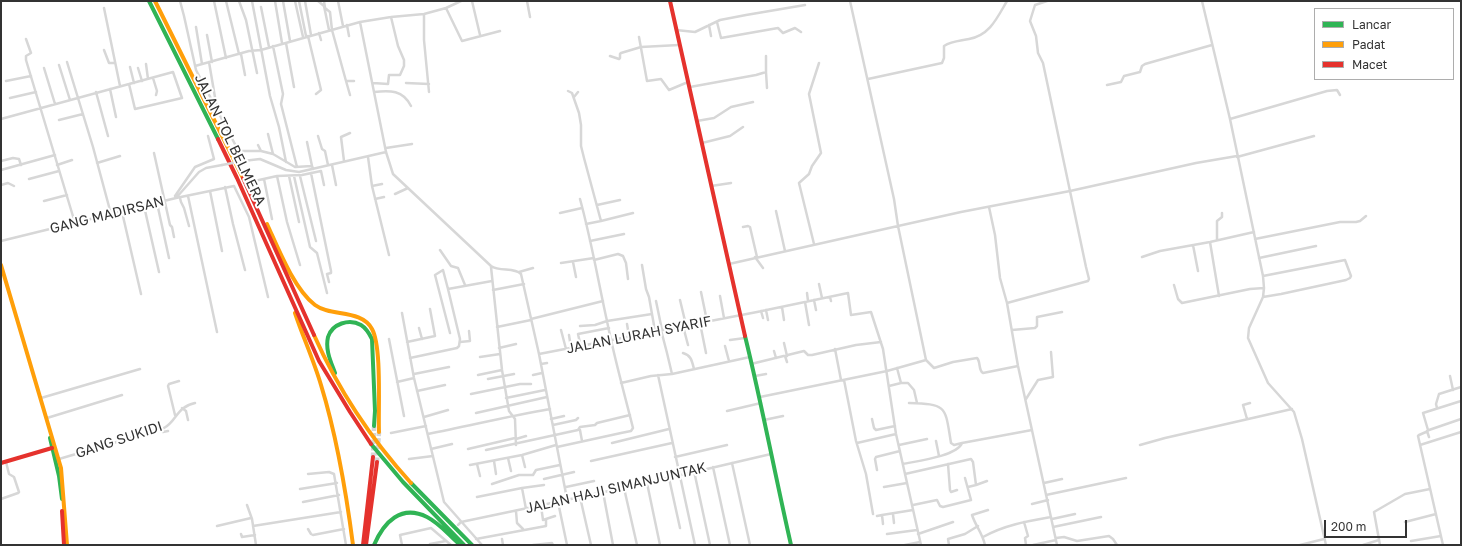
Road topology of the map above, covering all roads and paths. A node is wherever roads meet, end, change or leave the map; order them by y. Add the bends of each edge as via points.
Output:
1 (149, 1) edge
2 (155, 1) edge
3 (180, 1) edge
4 (214, 1) edge
5 (226, 1) edge
6 (240, 1) edge
7 (252, 1) edge
8 (275, 1) edge
9 (283, 1) edge
10 (295, 1) edge
11 (298, 1) edge
12 (305, 1) edge
13 (318, 1) edge
14 (324, 1) edge
15 (338, 1) edge
16 (461, 1) edge
17 (472, 1) edge
18 (527, 1) edge
19 (670, 1) edge
20 (850, 1) edge
21 (1007, 1) edge
22 (1047, 1) edge
23 (1202, 1) edge
24 (805, 6) dead end
25 (260, 7) dead end
26 (104, 8) dead end
27 (446, 8) junction
28 (424, 14) junction
29 (391, 17) junction
30 (530, 17) dead end
31 (360, 22) junction
32 (717, 22) junction
33 (709, 25) junction
34 (345, 26) junction
35 (196, 27) dead end
36 (331, 30) junction
37 (676, 30) junction
38 (500, 31) dead end
39 (801, 32) dead end
40 (319, 33) junction
41 (207, 35) dead end
42 (480, 35) junction
43 (307, 36) junction
44 (349, 36) dead end
45 (711, 36) dead end
46 (639, 37) dead end
47 (26, 39) dead end
48 (321, 40) dead end
49 (290, 42) junction
50 (282, 43) junction
51 (286, 43) junction
52 (679, 45) junction
53 (1212, 45) junction
54 (273, 46) junction
55 (269, 47) junction
56 (641, 47) junction
57 (104, 50) dead end
58 (261, 50) junction
59 (252, 51) junction
60 (240, 54) junction
61 (610, 56) dead end
62 (766, 56) dead end
63 (226, 58) junction
64 (67, 62) dead end
65 (211, 62) junction
66 (115, 63) junction
67 (819, 63) dead end
68 (146, 64) dead end
69 (202, 64) junction
70 (59, 65) dead end
71 (194, 66) junction
72 (130, 67) dead end
73 (44, 68) dead end
74 (138, 68) dead end
75 (766, 72) junction
76 (257, 73) dead end
77 (245, 75) dead end
78 (31, 76) junction
79 (148, 78) junction
80 (153, 78) junction
81 (868, 79) junction
82 (6, 81) dead end
83 (142, 81) junction
84 (354, 81) dead end
85 (688, 81) junction
86 (346, 82) junction
87 (134, 83) junction
88 (373, 83) junction
89 (406, 83) dead end
90 (129, 84) junction
91 (429, 84) junction
92 (1107, 85) dead end
93 (120, 86) junction
94 (294, 87) dead end
95 (690, 87) junction
96 (767, 88) dead end
97 (110, 89) junction
98 (568, 91) dead end
99 (36, 92) junction
100 (96, 92) junction
101 (374, 92) junction
102 (429, 92) dead end
103 (578, 92) dead end
104 (316, 94) dead end
105 (156, 95) dead end
106 (350, 95) dead end
107 (1340, 95) dead end
108 (574, 97) junction
109 (10, 98) dead end
110 (78, 98) junction
111 (70, 100) junction
112 (753, 102) dead end
113 (55, 104) junction
114 (411, 106) dead end
115 (40, 108) junction
116 (218, 111) junction
117 (83, 114) junction
118 (116, 117) dead end
119 (1, 118) edge
120 (1230, 119) junction
121 (59, 120) dead end
122 (697, 121) junction
123 (743, 127) dead end
124 (350, 133) dead end
125 (268, 134) dead end
126 (108, 136) dead end
127 (208, 136) dead end
128 (318, 136) dead end
129 (1314, 136) dead end
130 (307, 142) dead end
131 (702, 143) junction
132 (258, 144) dead end
133 (412, 144) dead end
134 (386, 148) junction
135 (261, 151) junction
136 (386, 152) junction
137 (154, 153) dead end
138 (54, 154) junction
139 (273, 154) junction
140 (120, 156) dead end
141 (368, 157) junction
142 (1237, 157) junction
143 (72, 160) dead end
144 (1, 161) edge
145 (286, 162) junction
146 (344, 162) junction
147 (97, 163) junction
148 (21, 165) junction
149 (57, 165) junction
150 (332, 165) junction
151 (312, 166) junction
152 (328, 166) junction
153 (297, 167) junction
154 (320, 169) junction
155 (1, 170) edge
156 (313, 170) junction
157 (59, 171) junction
158 (311, 173) junction
159 (277, 176) junction
160 (289, 176) junction
161 (294, 176) junction
162 (300, 176) junction
163 (29, 179) dead end
164 (264, 179) junction
165 (250, 182) dead end
166 (731, 183) dead end
167 (382, 184) dead end
168 (1, 185) edge
169 (324, 185) dead end
170 (336, 185) dead end
171 (14, 186) dead end
172 (372, 186) junction
173 (711, 186) junction
174 (225, 187) junction
175 (408, 188) junction
176 (1070, 191) junction
177 (210, 192) junction
178 (395, 194) dead end
179 (67, 195) junction
180 (188, 196) junction
181 (384, 197) dead end
182 (178, 198) junction
183 (375, 199) junction
184 (580, 199) dead end
185 (620, 200) dead end
186 (44, 201) dead end
187 (165, 201) junction
188 (157, 203) junction
189 (255, 204) junction
190 (597, 205) junction
191 (144, 206) junction
192 (989, 207) junction
193 (582, 208) junction
194 (776, 211) dead end
195 (122, 212) junction
196 (560, 213) dead end
197 (633, 213) dead end
198 (1222, 213) dead end
199 (111, 214) junction
200 (1366, 216) dead end
201 (272, 219) dead end
202 (601, 221) junction
203 (299, 222) dead end
204 (75, 223) junction
205 (586, 224) junction
206 (189, 226) dead end
207 (898, 226) junction
208 (743, 227) dead end
209 (1254, 232) junction
210 (624, 234) dead end
211 (174, 237) dead end
212 (1255, 239) junction
213 (1217, 240) junction
214 (1, 241) edge
215 (316, 241) dead end
216 (590, 241) junction
217 (1210, 242) junction
218 (814, 244) junction
219 (1193, 245) junction
220 (1316, 246) dead end
221 (440, 250) dead end
222 (222, 251) dead end
223 (785, 251) junction
224 (389, 255) dead end
225 (756, 257) junction
226 (1142, 257) dead end
227 (169, 258) dead end
228 (1259, 258) junction
229 (594, 259) junction
230 (573, 262) junction
231 (561, 263) dead end
232 (729, 264) junction
233 (1, 265) edge
234 (300, 265) dead end
235 (642, 265) dead end
236 (491, 266) junction
237 (533, 268) dead end
238 (763, 268) dead end
239 (245, 270) dead end
240 (1198, 271) dead end
241 (159, 272) dead end
242 (519, 272) junction
243 (1, 276) edge
244 (1263, 276) junction
245 (576, 277) dead end
246 (628, 279) dead end
247 (492, 281) junction
248 (329, 282) dead end
249 (524, 284) junction
250 (819, 284) dead end
251 (465, 285) junction
252 (1174, 285) dead end
253 (1264, 288) junction
254 (448, 289) junction
255 (493, 290) junction
256 (288, 292) junction
257 (701, 292) dead end
258 (327, 293) dead end
259 (807, 293) dead end
260 (141, 294) dead end
261 (720, 296) dead end
262 (830, 296) junction
263 (1219, 296) junction
264 (1263, 296) junction
265 (268, 297) dead end
266 (822, 298) junction
267 (680, 300) dead end
268 (814, 300) junction
269 (603, 301) junction
270 (656, 301) dead end
271 (831, 301) dead end
272 (806, 302) junction
273 (1007, 302) junction
274 (782, 307) junction
275 (430, 309) dead end
276 (766, 310) junction
277 (816, 310) dead end
278 (761, 311) junction
279 (1062, 312) dead end
280 (402, 313) dead end
281 (652, 314) junction
282 (740, 315) junction
283 (724, 318) junction
284 (763, 318) dead end
285 (691, 319) dead end
286 (531, 320) junction
287 (768, 320) dead end
288 (784, 320) dead end
289 (707, 321) junction
290 (607, 322) junction
291 (700, 323) junction
292 (627, 324) dead end
293 (692, 324) junction
294 (809, 325) dead end
295 (580, 326) dead end
296 (685, 326) junction
297 (497, 327) junction
298 (420, 328) dead end
299 (609, 328) junction
300 (561, 330) dead end
301 (661, 330) junction
302 (1012, 330) junction
303 (469, 331) dead end
304 (655, 331) junction
305 (217, 332) dead end
306 (450, 333) dead end
307 (569, 334) dead end
308 (629, 336) junction
309 (745, 338) junction
310 (389, 339) dead end
311 (422, 339) junction
312 (612, 340) junction
313 (730, 340) dead end
314 (407, 342) junction
315 (460, 342) junction
316 (881, 342) junction
317 (580, 343) dead end
318 (784, 343) dead end
319 (516, 344) dead end
320 (688, 345) dead end
321 (725, 346) dead end
322 (499, 348) junction
323 (571, 348) junction
324 (566, 349) junction
325 (835, 349) junction
326 (774, 351) dead end
327 (1051, 352) dead end
328 (683, 353) dead end
329 (706, 353) dead end
330 (500, 354) junction
331 (539, 354) junction
332 (786, 356) junction
333 (480, 357) dead end
334 (750, 357) junction
335 (410, 358) junction
336 (776, 358) junction
337 (926, 360) junction
338 (729, 361) junction
339 (787, 362) dead end
340 (547, 363) dead end
341 (541, 364) junction
342 (751, 364) junction
343 (1018, 366) junction
344 (448, 367) dead end
345 (897, 368) junction
346 (140, 369) dead end
347 (694, 369) junction
348 (502, 370) junction
349 (886, 371) junction
350 (542, 373) junction
351 (414, 374) junction
352 (514, 374) dead end
353 (672, 374) junction
354 (766, 374) dead end
355 (478, 375) dead end
356 (533, 375) dead end
357 (658, 375) junction
358 (503, 376) junction
359 (755, 376) junction
360 (1450, 376) dead end
361 (414, 378) junction
362 (488, 379) dead end
363 (843, 380) junction
364 (179, 381) dead end
365 (397, 382) junction
366 (621, 383) junction
367 (900, 383) junction
368 (532, 384) dead end
369 (445, 385) dead end
370 (889, 386) junction
371 (504, 387) junction
372 (1461, 387) edge
373 (545, 390) junction
374 (1453, 390) junction
375 (418, 391) junction
376 (471, 394) dead end
377 (122, 395) dead end
378 (547, 397) junction
379 (760, 397) junction
380 (41, 398) junction
381 (506, 398) junction
382 (1026, 400) junction
383 (1461, 402) edge
384 (195, 403) dead end
385 (761, 403) junction
386 (909, 403) dead end
387 (917, 403) junction
388 (1250, 403) dead end
389 (508, 405) junction
390 (182, 408) junction
391 (353, 408) junction
392 (1437, 408) junction
393 (1292, 409) junction
394 (448, 410) dead end
395 (550, 410) junction
396 (727, 411) dead end
397 (476, 412) dead end
398 (630, 415) junction
399 (175, 416) junction
400 (404, 416) dead end
401 (512, 416) junction
402 (564, 416) dead end
403 (783, 416) dead end
404 (424, 417) junction
405 (47, 418) junction
406 (578, 418) dead end
407 (551, 419) junction
408 (872, 419) dead end
409 (1247, 419) junction
410 (1461, 419) edge
411 (188, 420) dead end
412 (764, 420) junction
413 (552, 425) junction
414 (374, 426) tunnel mouth
415 (426, 426) junction
416 (895, 426) junction
417 (160, 429) junction
418 (669, 429) junction
419 (580, 430) junction
420 (1032, 430) junction
421 (168, 431) dead end
422 (1428, 431) junction
423 (379, 432) tunnel mouth
424 (1461, 432) edge
425 (391, 433) dead end
426 (428, 434) junction
427 (896, 434) junction
428 (526, 436) dead end
429 (554, 436) junction
430 (1429, 436) dead end
431 (516, 438) junction
432 (927, 439) dead end
433 (582, 441) junction
434 (936, 441) dead end
435 (612, 443) dead end
436 (672, 443) junction
437 (857, 443) junction
438 (962, 443) junction
439 (452, 444) dead end
440 (516, 445) junction
441 (727, 445) dead end
442 (899, 445) junction
443 (1140, 445) dead end
444 (1420, 445) junction
445 (557, 446) junction
446 (52, 448) junction
447 (431, 449) junction
448 (468, 449) dead end
449 (486, 450) dead end
450 (900, 451) junction
451 (771, 454) junction
452 (522, 455) junction
453 (433, 456) junction
454 (939, 456) junction
455 (373, 457) tunnel mouth
456 (675, 457) junction
457 (508, 458) junction
458 (59, 459) junction
459 (409, 459) dead end
460 (494, 461) junction
461 (6, 462) junction
462 (377, 462) tunnel mouth
463 (591, 462) dead end
464 (1, 463) edge
465 (732, 463) junction
466 (477, 464) junction
467 (903, 464) junction
468 (948, 464) junction
469 (470, 465) dead end
470 (560, 466) junction
471 (525, 467) dead end
472 (713, 467) junction
473 (877, 470) dead end
474 (511, 471) dead end
475 (694, 471) junction
476 (574, 472) dead end
477 (308, 474) dead end
478 (496, 474) dead end
479 (905, 474) junction
480 (562, 475) junction
481 (480, 476) dead end
482 (680, 476) junction
483 (669, 478) junction
484 (965, 478) dead end
485 (1126, 478) dead end
486 (544, 479) dead end
487 (1062, 479) dead end
488 (987, 481) dead end
489 (594, 482) dead end
490 (337, 483) junction
491 (647, 483) junction
492 (907, 483) junction
493 (1044, 483) junction
494 (492, 484) dead end
495 (544, 485) dead end
496 (976, 485) junction
497 (566, 487) junction
498 (884, 487) dead end
499 (968, 487) junction
500 (522, 488) junction
501 (624, 488) junction
502 (300, 489) dead end
503 (1430, 489) junction
504 (957, 490) dead end
505 (603, 492) junction
506 (338, 495) junction
507 (1046, 495) junction
508 (477, 497) dead end
509 (580, 497) junction
510 (1, 499) edge
511 (567, 499) junction
512 (1048, 500) junction
513 (303, 502) dead end
514 (558, 502) junction
515 (1032, 504) dead end
516 (247, 505) dead end
517 (913, 505) junction
518 (541, 506) junction
519 (526, 509) junction
520 (913, 510) junction
521 (988, 510) dead end
522 (516, 511) junction
523 (341, 512) junction
524 (873, 514) dead end
525 (893, 514) junction
526 (1076, 514) dead end
527 (1436, 514) junction
528 (882, 515) junction
529 (555, 516) dead end
530 (877, 516) dead end
531 (1100, 516) dead end
532 (251, 518) junction
533 (1051, 518) junction
534 (546, 520) junction
535 (461, 522) junction
536 (953, 522) dead end
537 (1024, 522) junction
538 (1405, 522) dead end
539 (894, 523) dead end
540 (883, 524) dead end
541 (458, 525) dead end
542 (217, 526) dead end
543 (253, 526) junction
544 (978, 527) junction
545 (1053, 527) junction
546 (344, 528) junction
547 (680, 528) dead end
548 (308, 529) dead end
549 (524, 529) junction
550 (917, 530) junction
551 (241, 534) dead end
552 (887, 534) dead end
553 (918, 534) junction
554 (255, 535) junction
555 (983, 536) junction
556 (1441, 536) junction
557 (476, 539) junction
558 (502, 539) dead end
559 (1056, 539) junction
560 (1324, 539) junction
561 (446, 540) junction
562 (1379, 540) junction
563 (1411, 541) dead end
564 (430, 544) edge
565 (920, 544) edge
566 (64, 545) edge
567 (67, 545) edge
568 (256, 545) edge
569 (346, 545) edge
570 (353, 545) edge
571 (363, 545) edge
572 (366, 545) edge
573 (374, 545) edge
574 (402, 545) edge
575 (452, 545) edge
576 (461, 545) edge
577 (464, 545) edge
578 (472, 545) edge
579 (482, 545) edge
580 (503, 545) edge
581 (533, 545) edge
582 (553, 545) edge
583 (567, 545) edge
584 (591, 545) edge
585 (613, 545) edge
586 (637, 545) edge
587 (660, 545) edge
588 (695, 545) edge
589 (710, 545) edge
590 (730, 545) edge
591 (750, 545) edge
592 (791, 545) edge
593 (905, 545) edge
594 (949, 545) edge
595 (985, 545) edge
596 (1026, 545) edge
597 (1033, 545) edge
598 (1057, 545) edge
599 (1117, 545) edge
600 (1300, 545) edge
601 (1326, 545) edge
602 (1363, 545) edge
603 (1380, 545) edge
604 (1443, 545) edge

1 - 256 main road, JALAN TOL BELMERA via 237,178
2 - 189 main road, JALAN TOL BELMERA
3 - 71 street
4 - 63 street
5 - 60 street
6 - 59 street
7 - 58 street
8 - 50 street
9 - 49 street
10 - 43 street
11 - 43 street
12 - 43 street
13 - 36 street via 324,6
14 - 36 street via 325,8 330,12
15 - 34 street
16 - 27 street
17 - 42 street
18 - 30 street
19 - 37 main road
20 - 81 street
21 - 81 street via 1001,14 983,34 944,46 942,64
22 - 176 street via 1035,5 1030,21 1043,63
23 - 53 street
24 - 32 street
25 - 55 street
26 - 66 street
27 - 28 street
27 - 42 street via 462,41
28 - 29 street
28 - 91 street
29 - 31 street
29 - 88 street via 404,66 400,75 389,75 389,84
31 - 34 street
31 - 88 street
32 - 33 street
32 - 39 street via 721,38 778,28 783,33 795,28
33 - 37 street via 692,33
33 - 45 street
34 - 36 street
34 - 44 street
35 - 69 street
36 - 40 street
36 - 86 street
37 - 52 main road
38 - 42 street
40 - 43 street
40 - 48 street
41 - 65 street
43 - 49 street
43 - 104 street via 322,91
46 - 56 street
47 - 78 street via 32,53 25,57
49 - 51 street
50 - 51 street
50 - 54 street
51 - 94 street
52 - 56 street
52 - 85 main road
53 - 92 street via 1144,64 1140,72 1124,76 1121,82
53 - 120 street
54 - 55 street
54 - 153 street via 283,94 281,104
55 - 58 street
56 - 61 street via 621,53 620,59
56 - 85 street via 647,81 661,79 669,90
57 - 66 street via 109,63
58 - 59 street
58 - 145 street
59 - 60 street
59 - 76 street
60 - 63 street
60 - 77 street
62 - 75 street
63 - 65 street
64 - 110 street
65 - 69 street
65 - 116 street
66 - 93 street
67 - 218 street via 810,94 821,153 809,174 799,183
68 - 79 street
69 - 71 street
70 - 111 street
71 - 116 street
72 - 87 street
73 - 113 street
74 - 83 street
75 - 95 street
75 - 96 street
78 - 82 street
78 - 99 street
79 - 80 street
79 - 83 street
80 - 90 street via 174,73 182,98 135,109
80 - 105 street
81 - 207 street
83 - 87 street
84 - 86 street
85 - 95 main road
86 - 106 street
87 - 90 street
88 - 101 street
89 - 91 street
90 - 93 street
91 - 102 street
93 - 97 street
95 - 122 main road
97 - 100 street
97 - 118 street
98 - 108 street via 571,91
99 - 109 street
99 - 115 street
100 - 110 street
100 - 126 street
101 - 114 street via 394,92 406,98
101 - 134 street
103 - 108 street
107 - 120 street via 1337,90 1327,91
108 - 190 street via 581,125 581,146
110 - 111 street
110 - 117 street
111 - 113 street
112 - 122 street via 731,107 714,118
113 - 115 street
115 - 119 street
115 - 138 street
116 - 135 street via 236,148
117 - 121 street
117 - 147 street
120 - 142 street
122 - 131 main road
123 - 131 street via 730,136
124 - 146 street via 341,137
125 - 139 street
127 - 182 street via 214,159 195,167 175,194
128 - 152 street
129 - 142 street
130 - 151 street
131 - 173 main road
132 - 135 street
133 - 134 street
134 - 136 street
135 - 139 street
136 - 141 street, GANG MADIRSAN
136 - 175 street via 393,174
137 - 187 street
138 - 148 street
138 - 149 street
139 - 145 street
140 - 147 street
141 - 146 street, GANG MADIRSAN
141 - 172 street
142 - 176 street via 1196,163
142 - 209 street
143 - 149 street
144 - 148 street via 16,158
145 - 153 street
146 - 150 street, GANG MADIRSAN
147 - 199 street
148 - 155 street
149 - 157 street
150 - 152 street, GANG MADIRSAN
150 - 170 street
151 - 153 street
151 - 156 street
152 - 154 street, GANG MADIRSAN
154 - 156 street, GANG MADIRSAN
154 - 158 street
154 - 169 street
156 - 182 street, GANG MADIRSAN, bridge via 293,172 260,159 206,168 199,172
157 - 163 street
157 - 179 street
158 - 162 street
158 - 248 street via 331,271 327,274
159 - 160 street
159 - 164 street
159 - 234 street
160 - 161 street
160 - 203 street
161 - 162 street
161 - 258 street via 310,247 317,253
162 - 215 street
164 - 165 street
164 - 201 street
166 - 173 street
167 - 172 street
168 - 171 street via 10,183
172 - 183 street
173 - 232 main road
174 - 177 street
174 - 239 street
174 - 265 street via 234,186 250,217
175 - 178 street
175 - 236 street
176 - 192 street
176 - 273 street via 1089,281
177 - 180 street
177 - 222 street
179 - 186 street
179 - 204 street
180 - 182 street
180 - 305 street
181 - 183 street
182 - 187 street, GANG MADIRSAN
182 - 206 street
183 - 224 street
184 - 193 street
185 - 190 street
187 - 188 street, GANG MADIRSAN
187 - 211 street
188 - 191 street, GANG MADIRSAN
188 - 227 street
189 - 391 main road via 323,356
189 - 423 main road via 308,299 324,310 363,320 374,333 377,350
190 - 202 street
191 - 195 street, GANG MADIRSAN
191 - 241 street
192 - 207 street
192 - 273 street via 1000,278
193 - 196 street
193 - 205 street
194 - 223 street
195 - 199 street, GANG MADIRSAN
195 - 260 street
197 - 202 street
198 - 213 street via 1222,217 1217,221
199 - 204 street, GANG MADIRSAN
200 - 212 street via 1356,222 1340,222
202 - 205 street
204 - 214 street, GANG MADIRSAN
205 - 216 street
207 - 218 street
207 - 337 street
208 - 225 street via 750,228
209 - 212 street
209 - 213 street
210 - 216 street
212 - 228 street
213 - 217 street
216 - 229 street
217 - 219 street
217 - 263 street
218 - 223 street
219 - 226 street
219 - 240 street
220 - 228 street
221 - 251 street via 451,266 458,268
223 - 225 street
225 - 232 street
225 - 238 street
228 - 244 street
229 - 230 street
229 - 246 street via 618,254 623,256
229 - 269 street
230 - 231 street
230 - 245 street
232 - 282 main road
233 - 380 main road
235 - 281 street
236 - 242 street via 497,270
236 - 247 street
237 - 242 street
242 - 249 street
243 - 446 main road
244 - 253 street
244 - 264 street via 1345,260 1351,276 1346,280
247 - 251 street
247 - 255 street
249 - 255 street
249 - 286 street
250 - 266 street
251 - 254 street
252 - 263 street via 1178,299 1182,303
253 - 263 street
253 - 264 street
254 - 306 street via 443,270 435,275
254 - 315 street
255 - 297 street
256 - 570 main road via 321,385 336,445
256 - 577 main road via 319,361 361,429 396,474
257 - 289 street
259 - 272 street
261 - 283 street
262 - 266 street, JALAN LURAH SYARIF
262 - 271 street
262 - 316 street, JALAN LURAH SYARIF via 848,293 852,316 872,313
264 - 393 street via 1248,338 1268,383
266 - 268 street, JALAN LURAH SYARIF
267 - 296 street
268 - 272 street, JALAN LURAH SYARIF
268 - 277 street
269 - 286 street
269 - 290 street
270 - 301 street
272 - 274 street, JALAN LURAH SYARIF
272 - 294 street
273 - 302 street
274 - 276 street, JALAN LURAH SYARIF
274 - 288 street
275 - 311 street via 436,334
276 - 278 street, JALAN LURAH SYARIF
276 - 287 street
278 - 282 street, JALAN LURAH SYARIF
278 - 284 street
279 - 302 street via 1037,317 1036,327
280 - 314 street
281 - 290 street
281 - 304 street
282 - 283 street, JALAN LURAH SYARIF
282 - 309 main road
283 - 289 street, JALAN LURAH SYARIF
285 - 293 street
286 - 297 street
286 - 331 street
289 - 291 street, JALAN LURAH SYARIF
290 - 295 street
290 - 299 street
291 - 293 street, JALAN LURAH SYARIF
291 - 329 street
292 - 308 street
293 - 296 street, JALAN LURAH SYARIF
296 - 301 street, JALAN LURAH SYARIF
296 - 320 street
297 - 322 street
298 - 311 street
299 - 312 street
299 - 317 street via 578,334
300 - 324 street
301 - 304 street, JALAN LURAH SYARIF
301 - 353 street
302 - 343 street
303 - 315 street via 470,341
304 - 308 street, JALAN LURAH SYARIF
307 - 323 street
308 - 312 street, JALAN LURAH SYARIF
309 - 313 street
309 - 334 main road
310 - 365 street
311 - 314 street
312 - 323 street, JALAN LURAH SYARIF
312 - 366 street
314 - 335 street
315 - 335 street via 457,348
316 - 325 street
316 - 349 street
318 - 332 street
319 - 322 street
321 - 338 street
322 - 330 street
323 - 324 street, JALAN LURAH SYARIF
324 - 331 street, JALAN LURAH SYARIF
325 - 332 street via 808,355 804,351
325 - 363 street
326 - 336 street
327 - 382 street via 1053,376 1038,380
328 - 347 street via 690,357
330 - 333 street
330 - 348 street
331 - 341 street
332 - 336 street
332 - 339 street
334 - 338 street
334 - 342 main road
335 - 351 street
336 - 342 street
337 - 343 street via 934,368 977,358 980,371 983,373
337 - 345 street
338 - 347 street
340 - 341 street
341 - 350 street
342 - 359 main road
343 - 382 street
344 - 351 street
345 - 349 street
345 - 367 street
346 - 380 street
347 - 353 street
348 - 355 street
348 - 358 street
349 - 363 street
349 - 370 street
350 - 356 street
350 - 373 street
351 - 361 street
352 - 358 street
353 - 357 street
354 - 359 street
357 - 366 street
357 - 418 street
358 - 362 street
358 - 371 street
359 - 379 main road
360 - 374 street
361 - 365 street
361 - 375 street
363 - 379 street
363 - 437 street
364 - 399 street via 168,386
365 - 400 street
366 - 398 street
367 - 370 street
367 - 387 street via 908,383 913,388
368 - 371 street
369 - 375 street
370 - 416 street
371 - 376 street
371 - 381 street
372 - 374 street
373 - 378 street
373 - 381 street
374 - 392 street via 1438,395
375 - 404 street
377 - 405 street
378 - 389 street
378 - 395 street
379 - 385 main road
380 - 405 main road
381 - 389 street
382 - 420 street
383 - 392 street
384 - 390 street
385 - 396 street
385 - 412 main road
386 - 387 street
387 - 438 street via 942,408 946,415 951,443
388 - 409 street via 1243,405
389 - 397 street
389 - 401 street
390 - 399 street, GANG SUKIDI
390 - 411 street via 186,411
391 - 414 main road via 331,362 327,347 332,329 343,323 352,322 365,327 372,339
391 - 578 main road via 404,475
392 - 422 street via 1423,413
393 - 409 street
393 - 560 street via 1302,439
394 - 404 street
395 - 401 street
395 - 407 street
398 - 419 street via 597,423 595,426 580,427
398 - 433 street via 632,430
399 - 417 street, GANG SUKIDI via 166,427
401 - 426 street
401 - 431 street via 515,419
402 - 407 street
403 - 412 street
404 - 415 street
405 - 458 main road
406 - 413 street
407 - 413 street
408 - 416 street via 876,430
409 - 443 street
410 - 422 street
412 - 451 main road
413 - 429 street
415 - 425 street
415 - 426 street
416 - 427 street
417 - 421 street via 163,432
417 - 458 street, GANG SUKIDI
418 - 435 street
418 - 436 street
419 - 429 street
419 - 433 street
420 - 438 street
420 - 493 street
422 - 430 street
422 - 444 street via 1418,435
424 - 444 street
426 - 447 street
427 - 437 street
427 - 442 street
428 - 431 street
429 - 440 street
429 - 445 street
431 - 440 street
431 - 448 street
432 - 442 street
433 - 445 street
434 - 454 street
436 - 456 street
436 - 463 street
437 - 524 street
438 - 454 street via 955,450
439 - 447 street
440 - 449 street
441 - 456 street
442 - 450 street
444 - 503 street
445 - 452 street
445 - 470 street
446 - 461 main road
446 - 566 main road via 59,476
447 - 453 street
450 - 467 street
450 - 473 street via 876,457
451 - 465 street, JALAN HAJI SIMANJUNTAK
451 - 592 main road
452 - 457 street
452 - 471 street
453 - 459 street
453 - 535 street via 444,502
454 - 467 street
455 - 571 main road
456 - 482 street
457 - 460 street
457 - 474 street
458 - 567 main road via 63,478
460 - 466 street
460 - 478 street
461 - 464 main road
461 - 510 street via 9,474 14,477 19,492
462 - 572 main road
465 - 472 street, JALAN HAJI SIMANJUNTAK
465 - 591 street
466 - 469 street
466 - 481 street
467 - 479 street
468 - 479 street
468 - 496 street via 972,460
468 - 504 street via 950,490
470 - 480 street
470 - 494 street via 536,470 533,476 519,475
472 - 475 street, JALAN HAJI SIMANJUNTAK
472 - 590 street
475 - 482 street, JALAN HAJI SIMANJUNTAK
475 - 589 street
476 - 480 street
477 - 490 street via 332,472
479 - 492 street
480 - 486 street
480 - 497 street
482 - 483 street, JALAN HAJI SIMANJUNTAK
482 - 588 street
483 - 491 street, JALAN HAJI SIMANJUNTAK
483 - 547 street
484 - 499 street
485 - 507 street
487 - 493 street
488 - 496 street
489 - 497 street
490 - 502 street
490 - 506 street
491 - 501 street, JALAN HAJI SIMANJUNTAK
491 - 587 street
492 - 498 street
492 - 517 street
493 - 507 street
495 - 500 street
496 - 499 street
497 - 511 street
499 - 517 street via 971,500 969,501 943,507 937,500
500 - 508 street
500 - 519 street
501 - 505 street, JALAN HAJI SIMANJUNTAK
501 - 586 street
503 - 527 street
503 - 562 street via 1405,494 1374,512
505 - 509 street, JALAN HAJI SIMANJUNTAK
505 - 585 street
506 - 513 street
506 - 523 street
507 - 512 street
509 - 511 street, JALAN HAJI SIMANJUNTAK
509 - 584 street
511 - 514 street, JALAN HAJI SIMANJUNTAK
512 - 515 street
512 - 533 street
514 - 518 street, JALAN HAJI SIMANJUNTAK
514 - 583 street
516 - 532 street
517 - 520 street
518 - 519 street, JALAN HAJI SIMANJUNTAK
518 - 534 street via 543,519
519 - 522 street, JALAN HAJI SIMANJUNTAK
520 - 525 street
520 - 550 street
521 - 544 street via 972,515
522 - 535 street, JALAN HAJI SIMANJUNTAK
522 - 549 street via 518,524
523 - 543 street
523 - 546 street
525 - 528 street
525 - 539 street
526 - 533 street
527 - 538 street
527 - 556 street
528 - 530 street
528 - 540 street
529 - 534 street
531 - 545 street
532 - 542 street
532 - 543 street
533 - 537 street
533 - 545 street
534 - 549 street via 546,526
535 - 541 street
535 - 557 street
536 - 553 street
537 - 555 street
537 - 596 street via 1028,536 1025,538
543 - 554 street
544 - 555 street
544 - 594 street via 948,540
545 - 559 street
546 - 548 street via 313,535
546 - 569 street
549 - 557 street
550 - 552 street
550 - 553 street
551 - 554 street via 242,537
553 - 565 street
554 - 568 street
555 - 595 street
556 - 563 street
556 - 604 street
557 - 579 street
558 - 580 street
559 - 597 street
559 - 598 street
559 - 599 street via 1064,537 1077,541 1109,536
560 - 600 street
560 - 601 street
561 - 564 street
561 - 574 street via 431,528 400,535
561 - 575 street
562 - 602 street
562 - 603 street
565 - 593 street
573 - 576 main road via 387,522 409,513 431,519
581 - 582 street via 551,542

